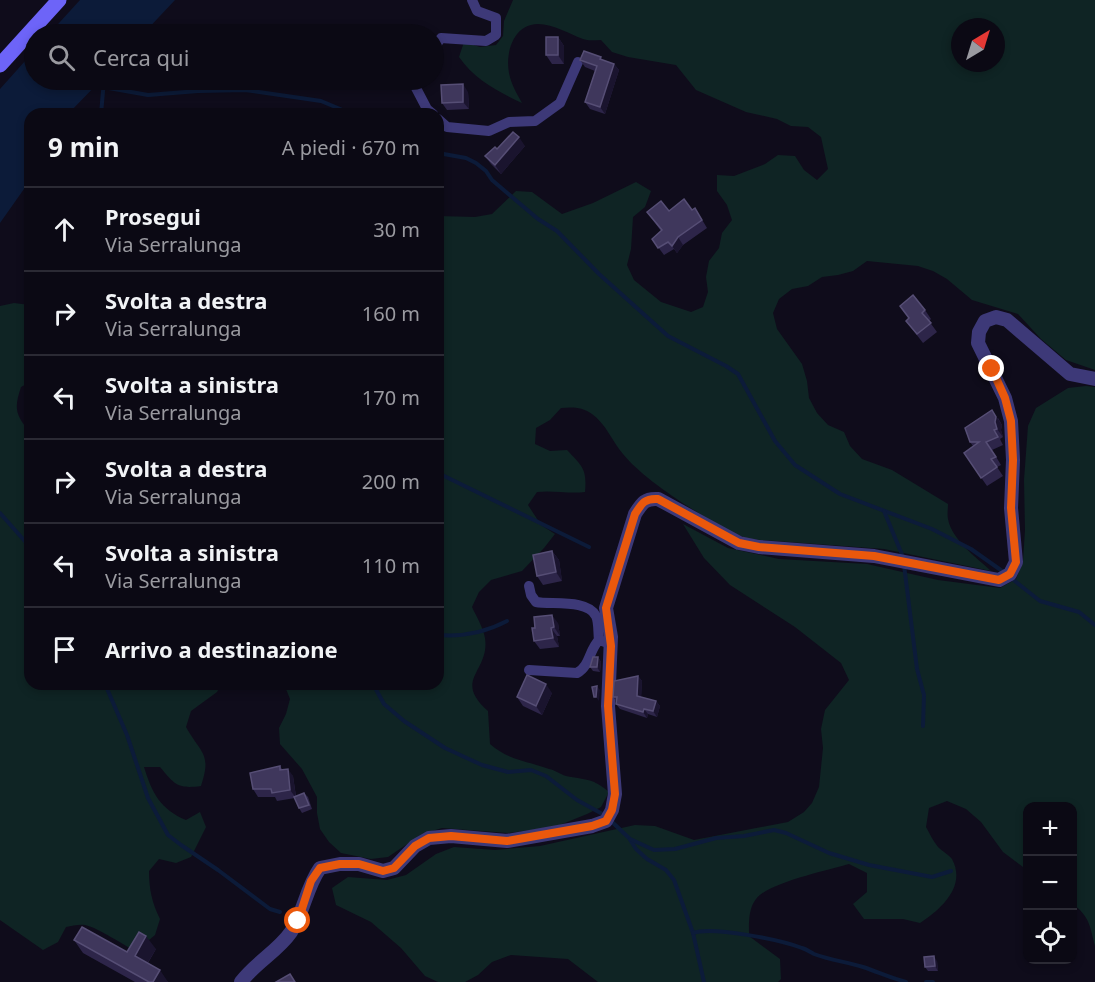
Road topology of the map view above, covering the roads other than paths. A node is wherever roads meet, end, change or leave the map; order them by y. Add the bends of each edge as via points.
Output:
1 (59, 0) edge
2 (472, 0) edge
3 (37, 24) edge
4 (444, 38) edge
5 (24, 39) edge
6 (578, 62) edge
7 (0, 65) edge
8 (417, 90) edge
9 (427, 108) edge
10 (444, 125) edge
11 (1095, 379) edge
12 (529, 586) dead end
13 (605, 643) junction
14 (530, 670) dead end
15 (241, 982) edge

1 - 3 main road
2 - 4 street via 477,11 496,18 496,35 486,41
5 - 7 main road
6 - 10 street via 560,103 535,121 509,122 489,131
8 - 9 street
11 - 13 street via 1070,374 1007,320 996,317 986,321 979,333 978,343 1005,398 1011,421 1011,508 1016,562 1010,574 999,580 874,556 739,543 658,499 649,498 635,514 606,608
12 - 13 street via 536,602 588,607 596,615
13 - 14 street via 594,645 583,670 577,674
13 - 15 street via 615,794 606,821 507,841 429,838 415,846 394,868 383,871 359,864 320,868 289,935

